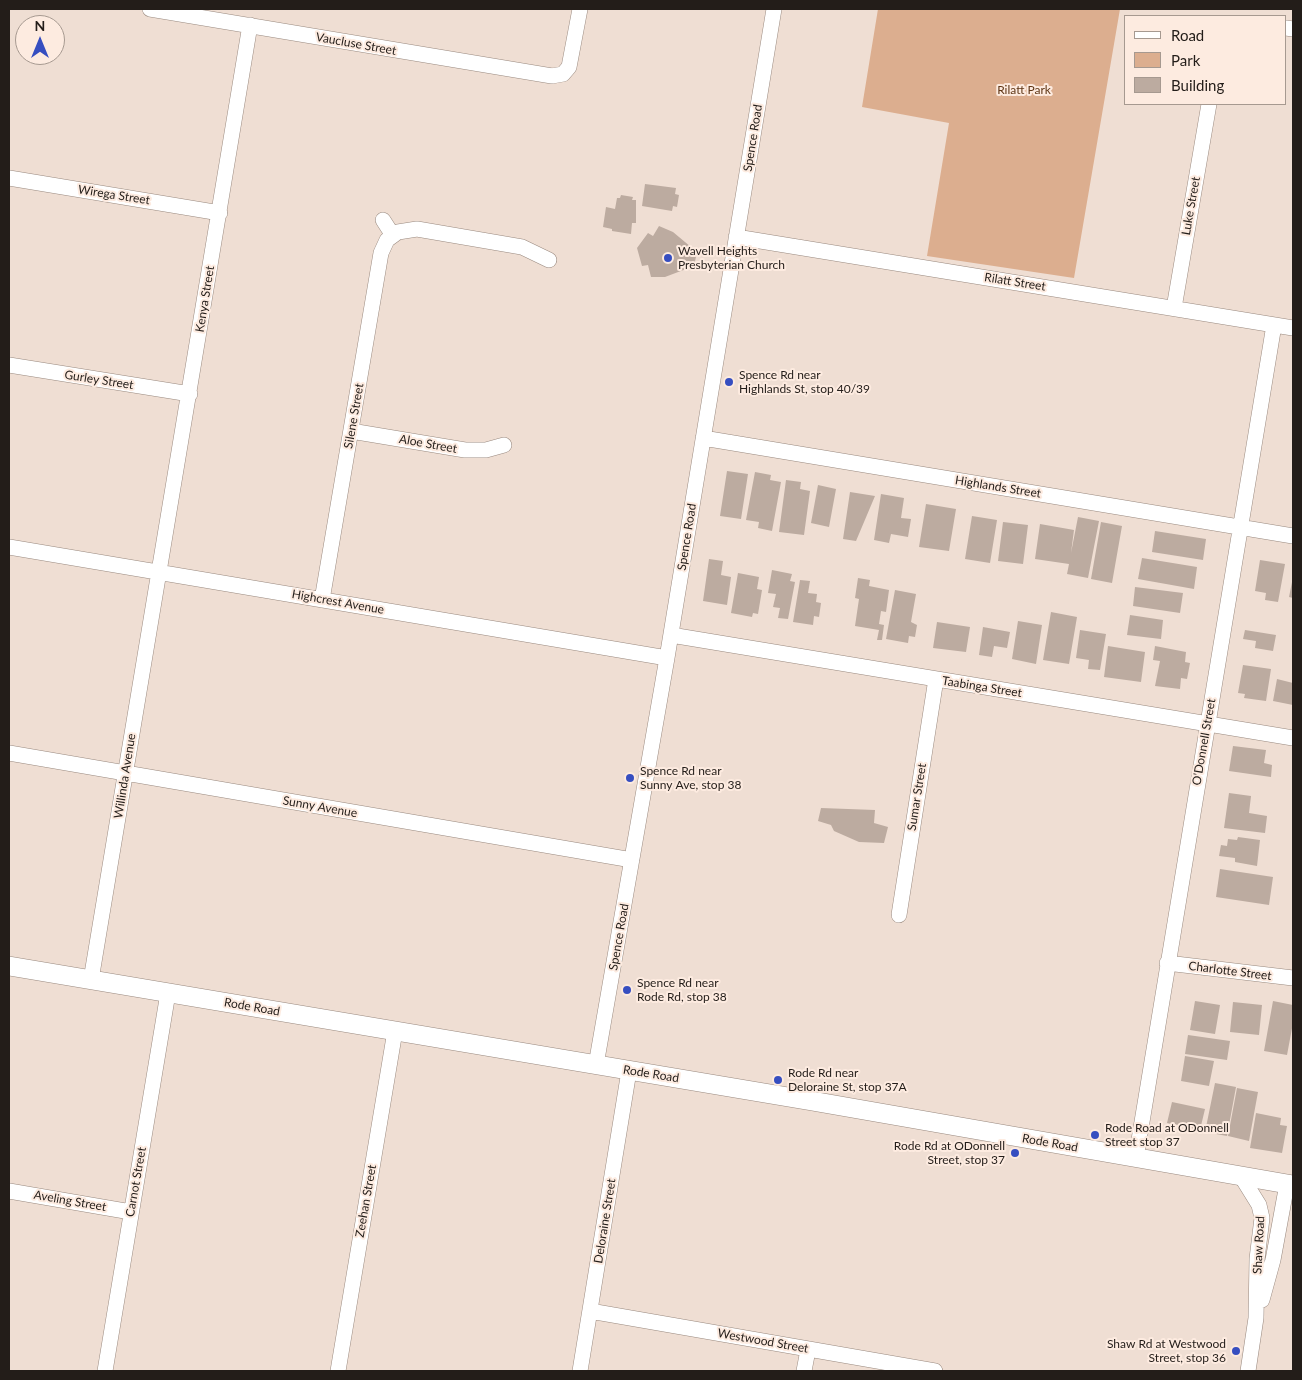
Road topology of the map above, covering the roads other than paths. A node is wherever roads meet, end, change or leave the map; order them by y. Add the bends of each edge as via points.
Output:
1 (150, 9) edge
2 (580, 9) edge
3 (774, 9) edge
4 (250, 25) junction
5 (1209, 105) edge
6 (9, 178) edge
7 (220, 213) junction
8 (383, 220) dead end
9 (392, 234) junction
10 (736, 237) junction
11 (549, 260) dead end
12 (1174, 308) junction
13 (1274, 325) junction
14 (1293, 328) edge
15 (9, 365) edge
16 (190, 394) junction
17 (351, 431) junction
18 (703, 438) junction
19 (504, 445) dead end
20 (1240, 527) junction
21 (1293, 536) edge
22 (9, 548) edge
23 (160, 573) junction
24 (322, 600) junction
25 (671, 635) junction
26 (667, 658) junction
27 (936, 679) junction
28 (1208, 723) junction
29 (1293, 738) edge
30 (9, 753) edge
31 (126, 773) junction
32 (632, 860) junction
33 (899, 915) dead end
34 (1167, 963) junction
35 (9, 966) edge
36 (1293, 978) edge
37 (91, 980) junction
38 (168, 993) junction
39 (395, 1031) junction
40 (596, 1065) junction
41 (629, 1071) junction
42 (1136, 1158) junction
43 (1241, 1176) junction
44 (1290, 1185) edge
45 (9, 1191) edge
46 (130, 1212) junction
47 (590, 1311) junction
48 (1256, 1318) junction
49 (808, 1350) junction
50 (105, 1371) edge
51 (338, 1371) edge
52 (580, 1371) edge
53 (804, 1371) edge
54 (935, 1371) edge
55 (1248, 1371) edge

1 - 4 street, Vaucluse Street
2 - 4 street, Vaucluse Street via 570,67 563,74 544,76
3 - 10 street, Spence Road
4 - 7 street, Kenya Street
5 - 12 street, Luke Street
6 - 7 street, Wirega Street
7 - 16 street, Kenya Street
8 - 9 street
9 - 11 street via 417,229 522,247
9 - 17 street, Silene Street via 381,253
10 - 12 street, Rilatt Street
10 - 18 street, Spence Road
12 - 13 street, Rilatt Street
13 - 14 street, Rilatt Street
13 - 20 street, O'Donnell Street
15 - 16 street, Gurley Street
16 - 23 street, Kenya Street
17 - 19 street, Aloe Street via 465,450 486,450
17 - 24 street, Silene Street
18 - 20 street, Highlands Street
18 - 25 street, Spence Road
20 - 21 street, Highlands Street
20 - 28 street, O'Donnell Street
22 - 23 street, Highcrest Avenue
23 - 24 street, Highcrest Avenue
23 - 31 street, Willinda Avenue
24 - 26 street, Highcrest Avenue
25 - 26 street, Spence Road
25 - 27 street, Taabinga Street
26 - 32 street, Spence Road
27 - 28 street, Taabinga Street
27 - 33 street, Sumar Street
28 - 29 street, Taabinga Street
28 - 34 street, O'Donnell Street
30 - 31 street, Sunny Avenue
31 - 32 street, Sunny Avenue
31 - 37 street, Willinda Avenue
32 - 40 street, Spence Road
34 - 36 street, Charlotte Street
34 - 42 street, O'Donnell Street
35 - 37 main road, Rode Road
37 - 38 main road, Rode Road
38 - 39 main road, Rode Road
38 - 46 street, Carnot Street
39 - 40 main road, Rode Road
39 - 51 street, Zeehan Street
40 - 41 main road, Rode Road
41 - 42 main road, Rode Road
41 - 47 street, Deloraine Street
42 - 43 main road, Rode Road
43 - 44 main road, Rode Road
43 - 48 street, Shaw Road via 1262,1218 1257,1259
44 - 48 street, Shaw Road
45 - 46 street, Aveling Street
46 - 50 street, Carnot Street
47 - 49 street, Westwood Street
47 - 52 street, Deloraine Street
48 - 55 street, Shaw Road
49 - 53 street
49 - 54 street, Westwood Street

